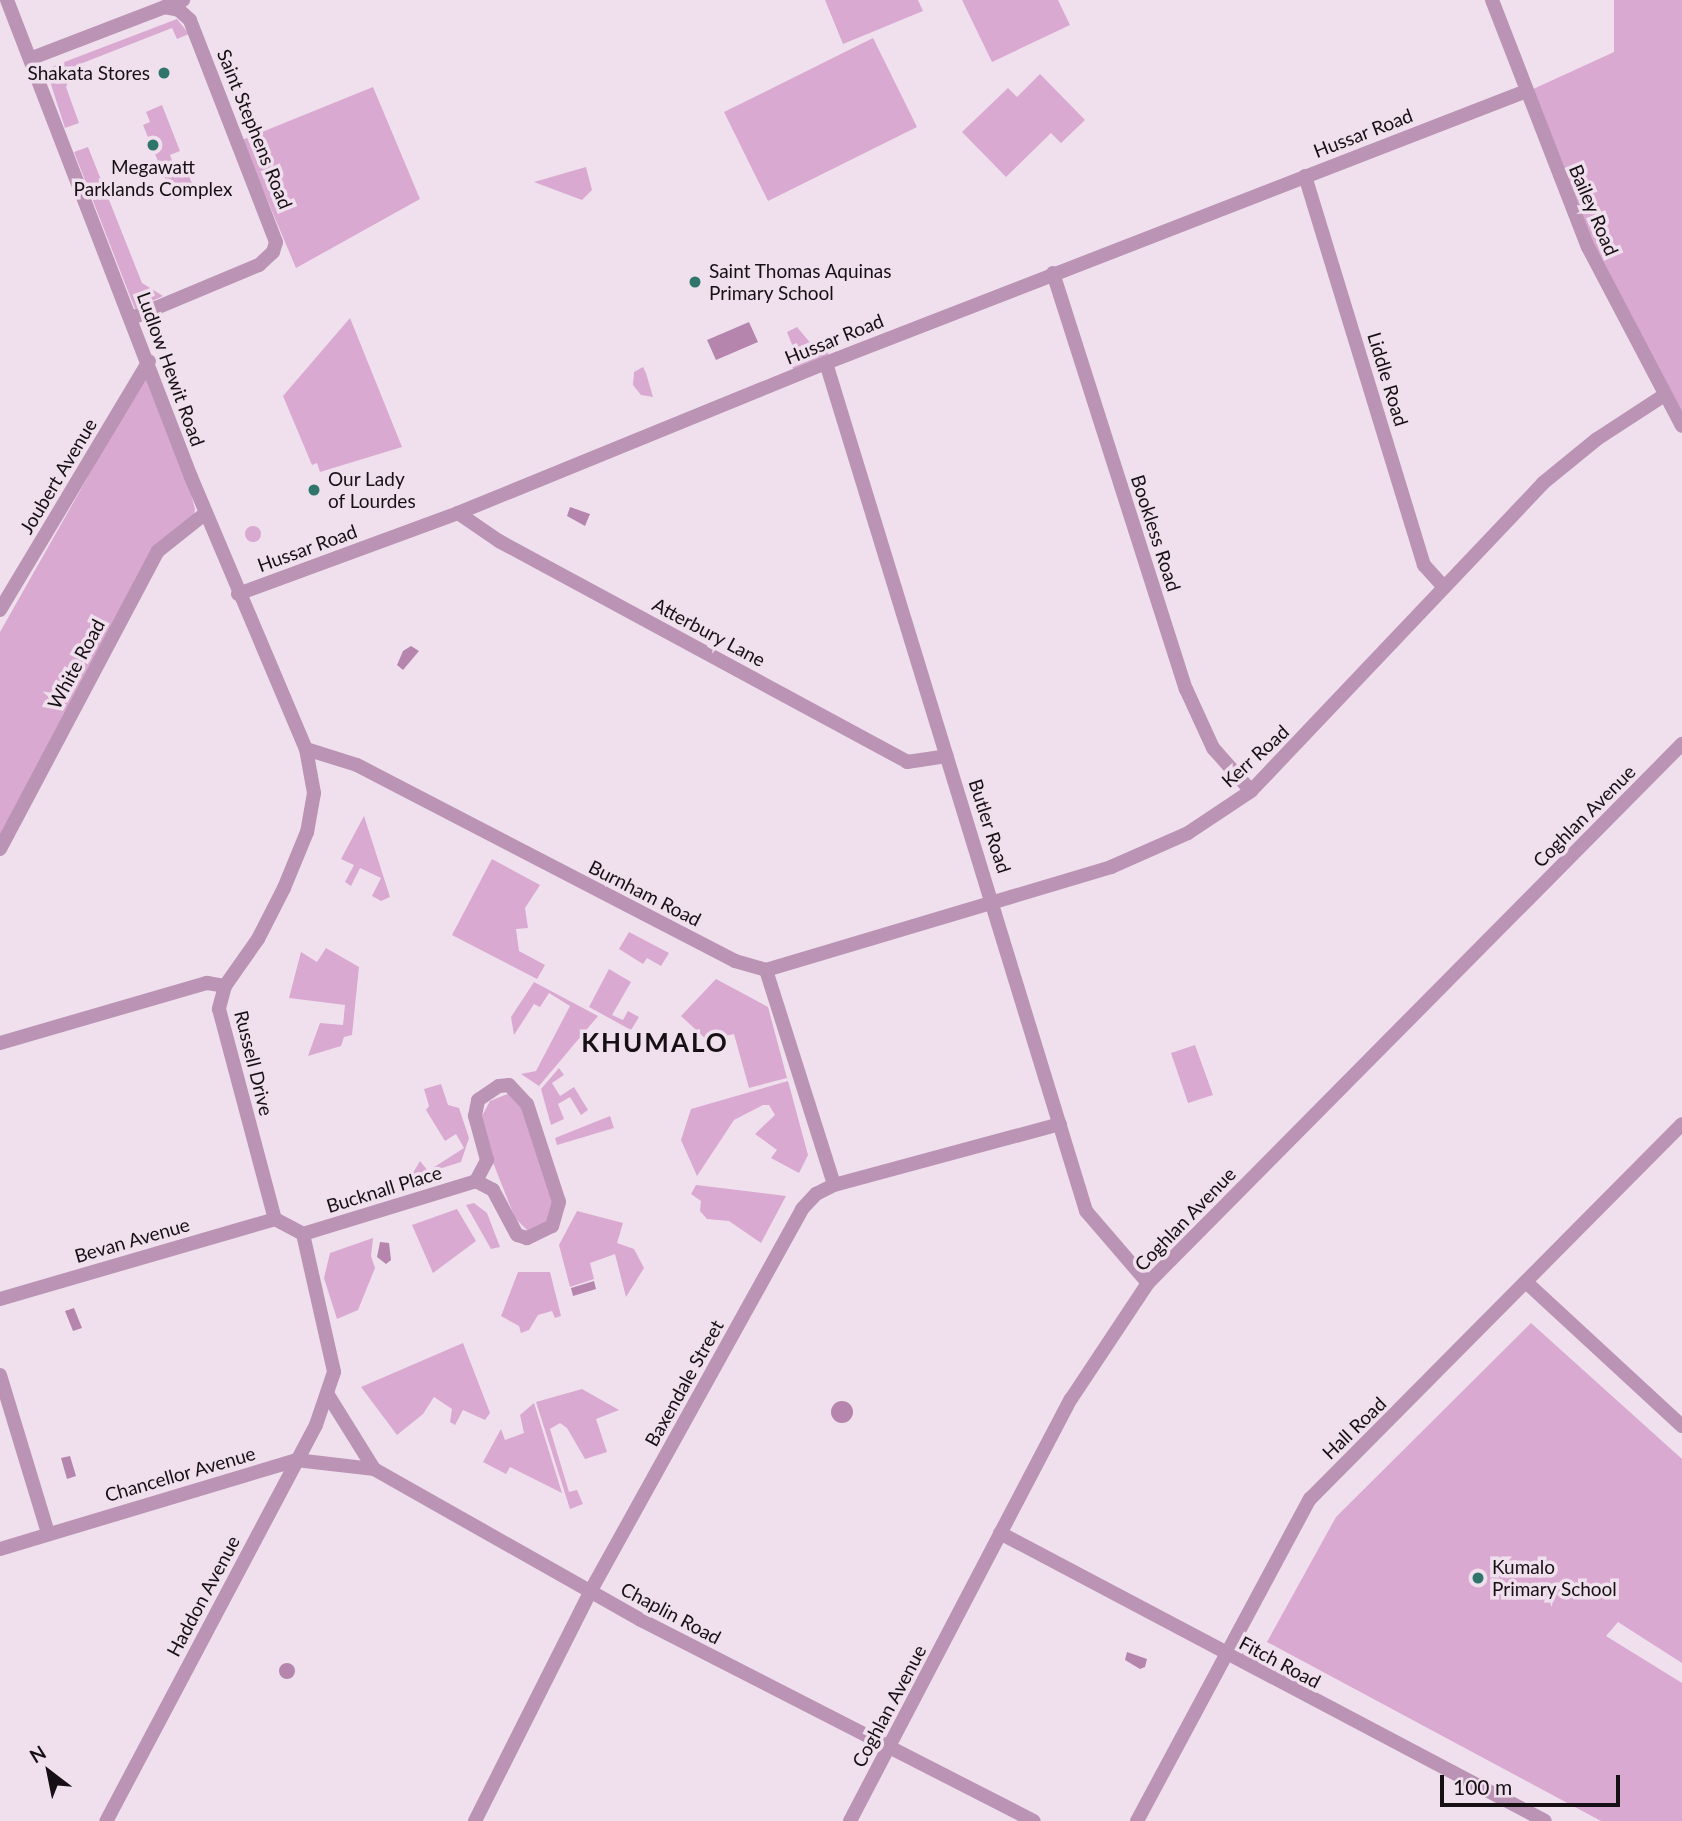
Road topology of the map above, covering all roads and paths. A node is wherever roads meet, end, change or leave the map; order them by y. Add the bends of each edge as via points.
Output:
1 (7, 0) edge
2 (183, 0) edge
3 (1492, 0) edge
4 (164, 7) junction
5 (7, 19) edge
6 (32, 58) junction
7 (1524, 92) junction
8 (1305, 176) junction
9 (1053, 273) junction
10 (132, 318) junction
11 (149, 361) junction
12 (826, 363) junction
13 (1663, 396) junction
14 (1682, 426) edge
15 (206, 513) junction
16 (458, 513) junction
17 (1444, 587) junction
18 (238, 594) junction
19 (2, 600) edge
20 (1682, 744) edge
21 (306, 749) junction
22 (947, 756) junction
23 (1251, 791) junction
24 (0, 849) edge
25 (994, 902) junction
26 (766, 970) junction
27 (225, 986) junction
28 (0, 1043) edge
29 (1060, 1124) junction
30 (1682, 1124) edge
31 (476, 1181) junction
32 (834, 1185) junction
33 (275, 1219) junction
34 (303, 1234) junction
35 (1148, 1283) junction
36 (1527, 1283) junction
37 (0, 1298) edge
38 (0, 1375) edge
39 (329, 1391) junction
40 (1682, 1426) edge
41 (296, 1460) junction
42 (374, 1469) junction
43 (48, 1533) junction
44 (1000, 1534) junction
45 (0, 1549) edge
46 (590, 1592) junction
47 (1229, 1657) junction
48 (889, 1747) junction
49 (106, 1821) edge
50 (475, 1821) edge
51 (850, 1821) edge
52 (1033, 1821) edge
53 (1137, 1821) edge
54 (1545, 1821) edge

1 - 5 street, Ludlow Hewit Road
2 - 4 street
3 - 7 street, Bailey Road
4 - 6 street
4 - 10 street, Saint Stephens Road via 179,10 190,20 276,242 260,265
5 - 6 street, Ludlow Hewit Road
6 - 10 street, Ludlow Hewit Road
7 - 8 street, Hussar Road
7 - 13 street, Bailey Road via 1588,247
8 - 9 street, Hussar Road
8 - 17 street, Liddle Road via 1424,565
9 - 12 street, Hussar Road
9 - 23 street, Bookless Road via 1185,689 1213,748
10 - 11 street, Ludlow Hewit Road
11 - 15 street, Ludlow Hewit Road
11 - 19 street, Joubert Avenue
12 - 16 street, Hussar Road
12 - 22 street, Butler Road
13 - 14 street, Bailey Road
13 - 17 street, Kerr Road via 1567,461
15 - 18 street, Ludlow Hewit Road
15 - 24 street, White Road via 158,551
16 - 18 street, Hussar Road
16 - 22 street, Atterbury Lane via 499,541 906,762
17 - 23 street, Kerr Road
18 - 21 street, Ludlow Hewit Road
20 - 35 street, Coghlan Avenue
21 - 26 street, Burnham Road via 357,765 736,961
21 - 27 street, Russell Drive via 314,793 307,832 258,939
22 - 25 street, Butler Road
23 - 25 street, Kerr Road via 1188,833 1145,853
25 - 26 street, Kerr Road
25 - 29 street, Butler Road
26 - 32 street
27 - 28 street via 207,983
27 - 33 street, Russell Drive via 219,1009
29 - 32 street, Baxendale Street
29 - 35 street, Butler Road via 1086,1211
30 - 36 street, Hall Road
31 - 31 street via 494,1189 522,1238 535,1237 558,1216 556,1190 527,1104 509,1085 484,1094 475,1108 487,1160
31 - 34 street, Bucknall Place
32 - 46 street, Baxendale Street via 816,1194 790,1227
33 - 34 street
33 - 37 street, Bevan Avenue
34 - 39 street via 332,1356
35 - 44 street, Coghlan Avenue via 1071,1399
36 - 40 street
36 - 47 street, Hall Road via 1310,1499
38 - 43 street
39 - 41 street, Haddon Avenue
39 - 42 street, Chaplin Road
41 - 42 street, Chancellor Avenue
41 - 43 street, Chancellor Avenue
41 - 49 street, Haddon Avenue
42 - 46 street, Chaplin Road
43 - 45 street, Chancellor Avenue
44 - 47 street, Fitch Road
44 - 48 street, Coghlan Avenue
46 - 48 street, Chaplin Road
46 - 50 street, Baxendale Street
47 - 53 street, Hall Road
47 - 54 street, Fitch Road
48 - 51 street, Coghlan Avenue
48 - 52 street, Chaplin Road

